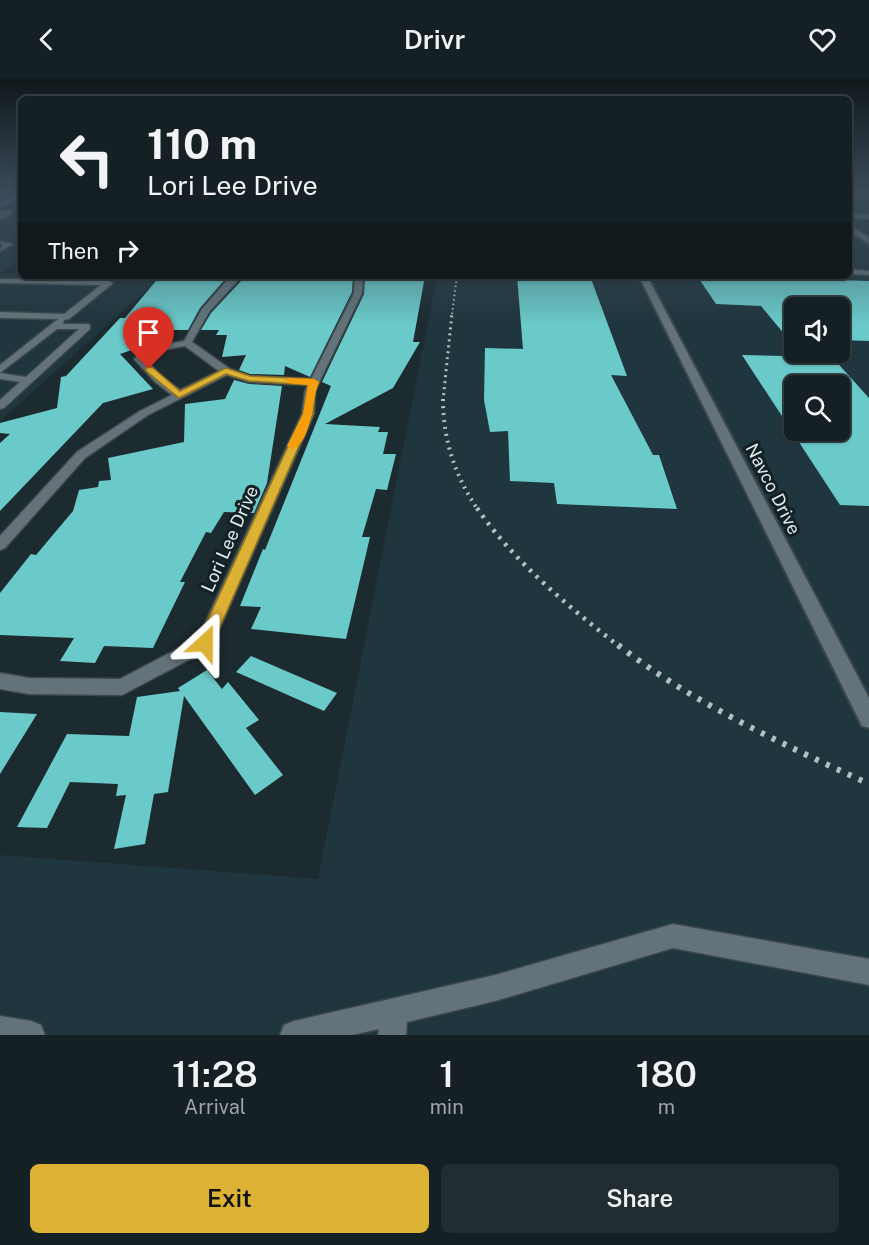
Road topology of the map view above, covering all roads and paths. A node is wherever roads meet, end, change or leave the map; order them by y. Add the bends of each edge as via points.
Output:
1 (0, 243) edge
2 (0, 249) edge
3 (852, 262) edge
4 (859, 262) dead end
5 (852, 272) edge
6 (869, 273) edge
7 (235, 279) edge
8 (359, 279) edge
9 (645, 279) edge
10 (0, 281) edge
11 (0, 315) edge
12 (66, 317) junction
13 (54, 326) junction
14 (187, 343) junction
15 (0, 370) edge
16 (226, 371) junction
17 (0, 376) edge
18 (29, 380) junction
19 (314, 382) junction
20 (179, 395) junction
21 (0, 406) edge
22 (0, 545) edge
23 (0, 681) edge
24 (869, 720) edge
25 (869, 972) edge
26 (393, 1023) edge
27 (0, 1030) edge
28 (31, 1035) edge
29 (294, 1035) edge

1 - 2 lane via 10,244
3 - 4 lane
5 - 6 lane
7 - 14 lane via 205,311
8 - 19 lane, Lori Lee Drive via 358,292
9 - 24 street, Navco Drive
10 - 12 lane via 109,283
11 - 12 lane
12 - 13 lane
13 - 15 lane
13 - 18 lane via 87,327
14 - 16 lane
14 - 20 lane via 149,350 139,359
16 - 19 lane via 249,379
16 - 20 lane
17 - 18 lane
18 - 21 lane
19 - 23 lane, Lori Lee Drive via 308,414 205,643 122,687 29,686
20 - 22 lane via 81,455
25 - 26 lane via 673,936 495,988
26 - 29 lane
27 - 28 lane

